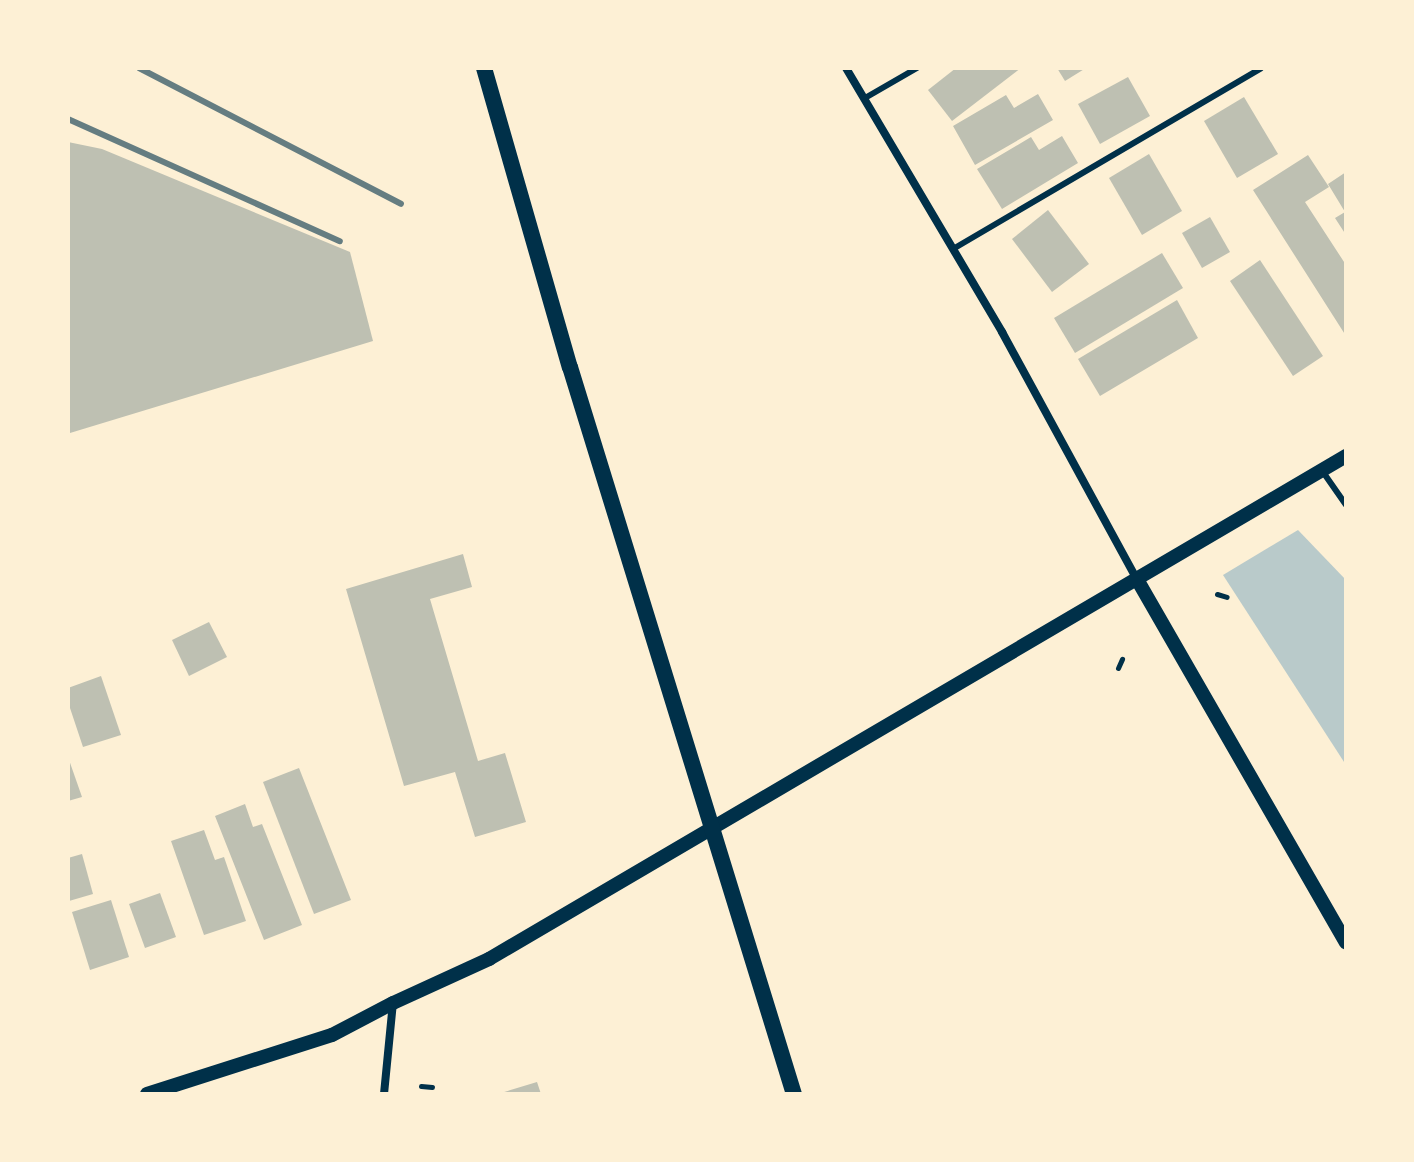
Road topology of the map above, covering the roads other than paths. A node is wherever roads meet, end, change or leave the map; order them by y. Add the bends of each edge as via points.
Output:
1 (484, 68) edge
2 (846, 68) edge
3 (917, 68) edge
4 (1261, 68) edge
5 (865, 98) junction
6 (953, 249) junction
7 (1346, 456) edge
8 (1322, 471) junction
9 (1346, 505) edge
10 (1138, 581) junction
11 (713, 828) junction
12 (1346, 942) edge
13 (393, 1003) junction
14 (147, 1094) edge
15 (384, 1094) edge
16 (794, 1094) edge

1 - 11 main road
2 - 5 street
3 - 5 lane
4 - 6 lane
5 - 6 street
6 - 10 street
7 - 8 street
8 - 9 lane
8 - 10 street
10 - 11 street
10 - 12 street
11 - 13 street via 489,959
11 - 16 main road
13 - 14 street via 332,1035
13 - 15 street

